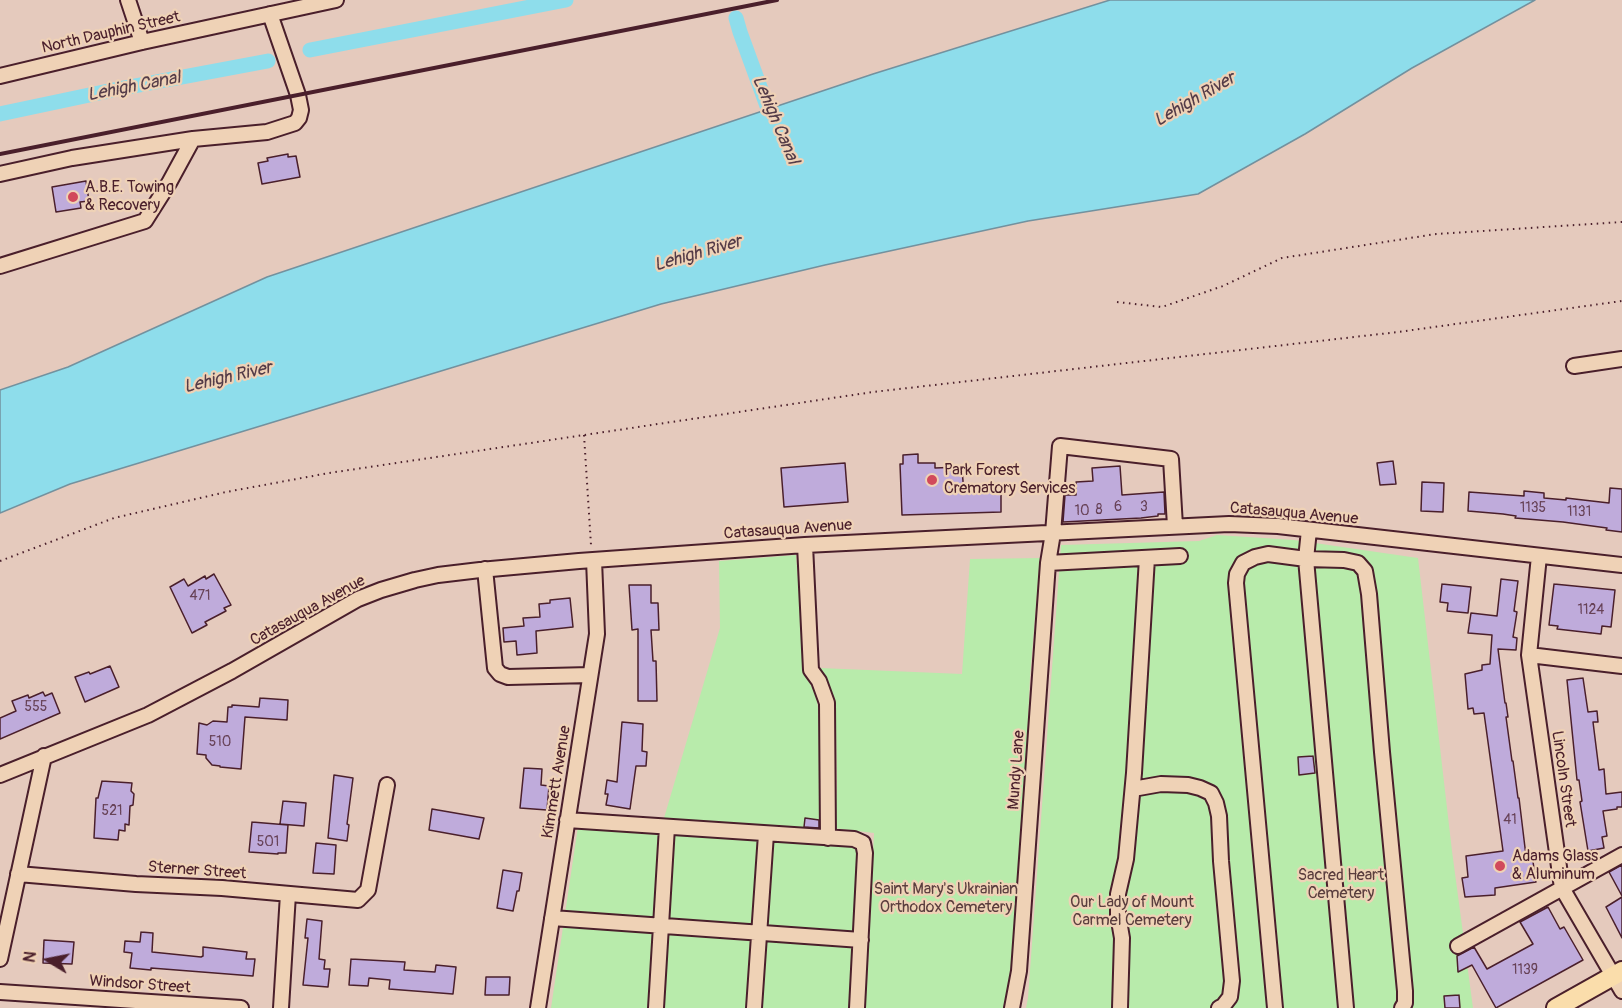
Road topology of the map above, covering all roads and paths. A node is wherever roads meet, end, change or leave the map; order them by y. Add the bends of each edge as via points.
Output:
1 (128, 0) edge
2 (336, 0) edge
3 (270, 14) junction
4 (142, 42) junction
5 (0, 76) edge
6 (193, 139) junction
7 (0, 174) edge
8 (1622, 222) edge
9 (0, 266) edge
10 (1622, 301) edge
11 (1117, 302) dead end
12 (1622, 359) edge
13 (1574, 366) dead end
14 (584, 435) junction
15 (1175, 526) junction
16 (1309, 530) junction
17 (1053, 533) junction
18 (805, 545) junction
19 (1180, 556) dead end
20 (1539, 556) junction
21 (1147, 558) junction
22 (1306, 559) junction
23 (594, 560) junction
24 (0, 561) edge
25 (1048, 564) junction
26 (1622, 565) edge
27 (485, 569) junction
28 (1529, 655) junction
29 (1622, 666) edge
30 (590, 675) junction
31 (44, 756) junction
32 (0, 775) edge
33 (387, 785) dead end
34 (1133, 789) junction
35 (567, 820) junction
36 (667, 827) junction
37 (766, 834) junction
38 (828, 838) junction
39 (1622, 855) edge
40 (18, 874) junction
41 (1562, 888) junction
42 (288, 894) junction
43 (552, 918) junction
44 (661, 926) junction
45 (759, 933) junction
46 (861, 940) junction
47 (1458, 946) dead end
48 (0, 959) edge
49 (1619, 979) edge
50 (0, 992) edge
51 (110, 1004) edge
52 (241, 1008) edge
53 (281, 1008) edge
54 (538, 1008) edge
55 (656, 1008) edge
56 (754, 1008) edge
57 (857, 1008) edge
58 (1012, 1008) edge
59 (1120, 1008) edge
60 (1219, 1008) edge
61 (1275, 1008) edge
62 (1346, 1008) edge
63 (1402, 1008) edge
64 (1556, 1008) edge

1 - 4 street
2 - 3 street, North Dauphin Street
3 - 4 street, North Dauphin Street
3 - 6 street via 298,95 299,118 267,132
4 - 5 street, North Dauphin Street
6 - 7 street
6 - 9 street via 145,221
8 - 11 path via 1436,234 1282,258 1222,286 1162,307
10 - 14 path via 1398,332 873,392
12 - 13 street
14 - 23 path
14 - 24 path via 226,492 114,518
15 - 16 street, Catasauqua Avenue via 1229,524
15 - 17 street, Catasauqua Avenue
15 - 17 street, Mundy Lane via 1172,459 1060,446
16 - 20 street, Catasauqua Avenue
16 - 22 street
17 - 18 street, Catasauqua Avenue
17 - 25 street, Mundy Lane
18 - 23 street, Catasauqua Avenue
18 - 38 street via 811,670 827,703
19 - 21 street
20 - 26 street, Catasauqua Avenue
20 - 28 street, Lincoln Street
21 - 25 street
21 - 34 street
22 - 61 street via 1268,554 1255,557 1243,563 1236,583
22 - 62 street
22 - 63 street via 1358,563 1365,571 1370,594 1405,991
23 - 27 street, Catasauqua Avenue
23 - 30 street, Kimmett Avenue via 597,634
25 - 58 street, Mundy Lane via 1019,971
27 - 30 street via 494,662 500,674
27 - 31 street, Catasauqua Avenue via 415,580 358,599 148,715
28 - 29 street
28 - 41 street, Lincoln Street
30 - 35 street, Kimmett Avenue
31 - 32 street, Catasauqua Avenue
31 - 40 street
33 - 42 street, Sterner Street via 368,890 358,900
34 - 59 street via 1118,894 1122,938
34 - 60 street via 1188,785 1210,793 1216,802 1232,981 1230,997
35 - 36 street
35 - 43 street, Kimmett Avenue
36 - 37 street
36 - 44 street
37 - 38 street
37 - 45 street
38 - 46 street via 863,843
39 - 41 street
40 - 42 street, Sterner Street
40 - 48 street
41 - 47 street
41 - 49 street, Lincoln Street
42 - 53 street
43 - 44 street
43 - 54 street, Kimmett Avenue
44 - 45 street
44 - 55 street
45 - 46 street
45 - 56 street
46 - 57 street
49 - 64 main road
50 - 51 street, Windsor Street
51 - 52 street, Windsor Street

